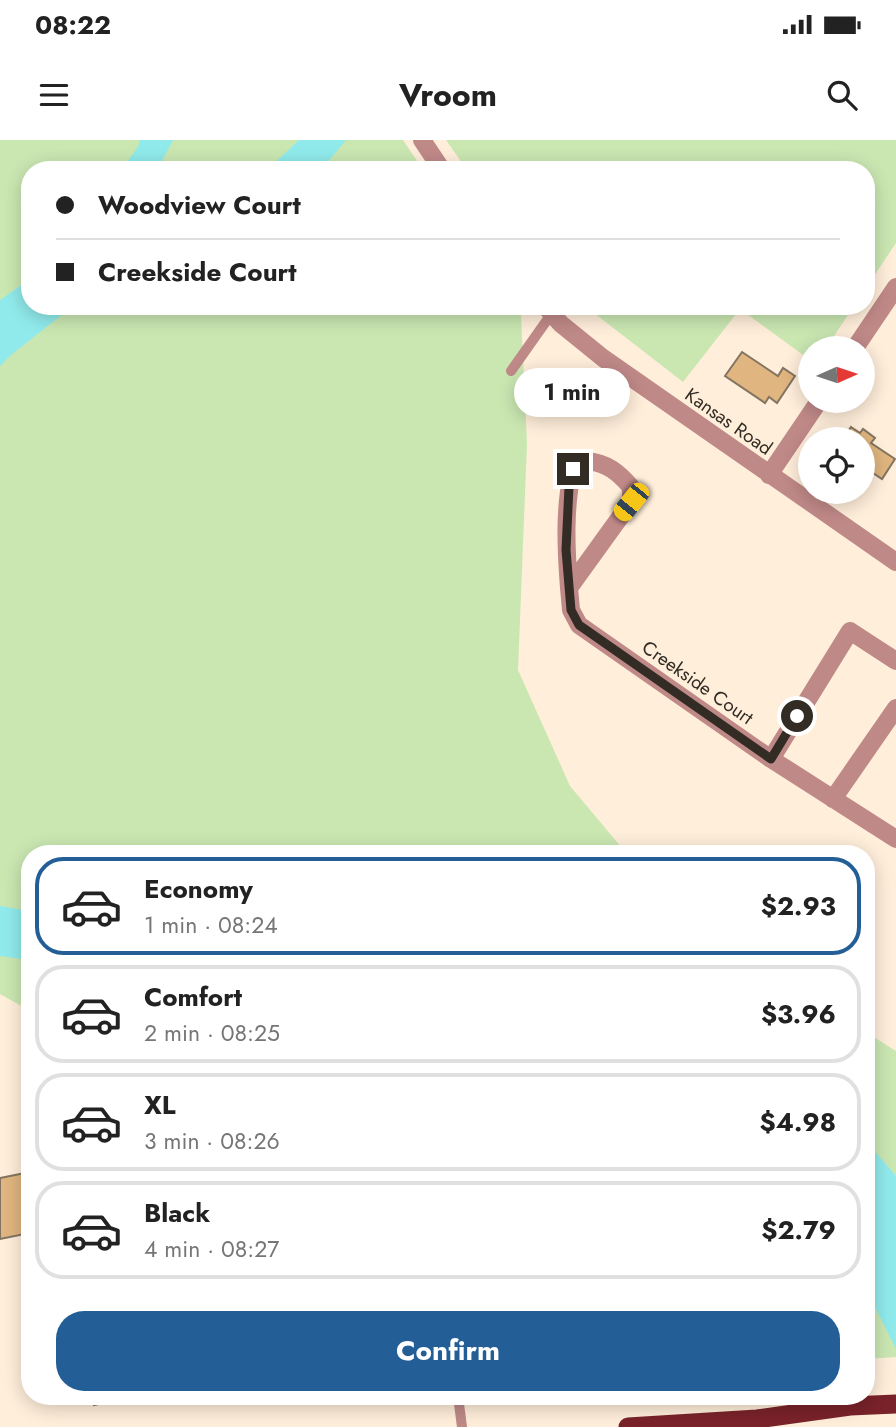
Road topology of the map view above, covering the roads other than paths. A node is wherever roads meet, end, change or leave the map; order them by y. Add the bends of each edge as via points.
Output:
1 (422, 140) edge
2 (436, 161) edge
3 (896, 287) edge
4 (545, 315) edge
5 (554, 315) edge
6 (863, 336) edge
7 (511, 371) dead end
8 (811, 413) edge
9 (769, 475) junction
10 (896, 562) edge
11 (569, 588) junction
12 (896, 661) edge
13 (896, 708) edge
14 (771, 759) junction
15 (833, 799) junction
16 (896, 839) edge
17 (896, 1404) edge
18 (459, 1405) edge
19 (873, 1405) edge
20 (875, 1405) edge
21 (462, 1427) edge
22 (628, 1427) edge

1 - 2 street
3 - 6 street
4 - 7 lane
5 - 9 street, Kansas Road via 603,358
8 - 9 street
9 - 10 street, Kansas Road
11 - 11 street, Creekside Court via 631,502 631,487 602,462 587,461 573,469 566,550
11 - 14 street, Creekside Court via 571,610 579,625
12 - 14 street via 850,631
13 - 15 street
14 - 15 street, Creekside Court
15 - 16 street, Creekside Court
17 - 20 highway
18 - 21 lane
19 - 22 highway via 757,1419

